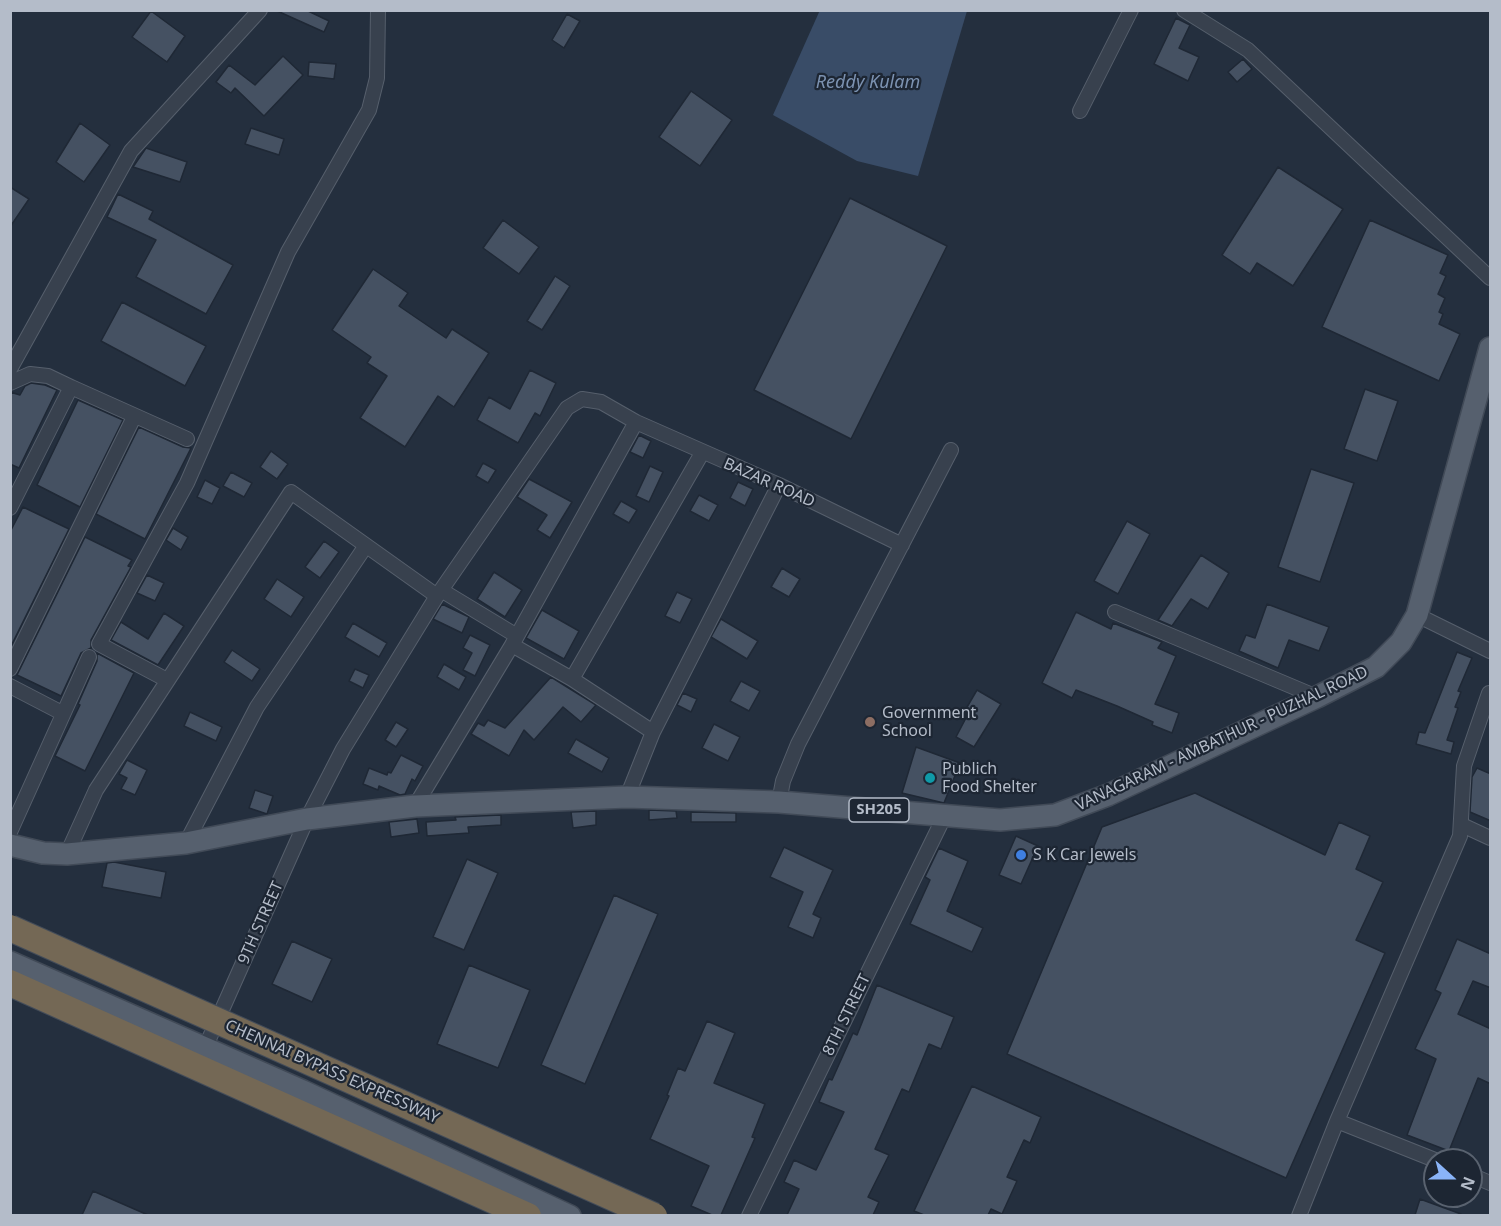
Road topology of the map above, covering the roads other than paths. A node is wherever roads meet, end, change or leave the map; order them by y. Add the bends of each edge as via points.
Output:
1 (260, 10) edge
2 (378, 10) edge
3 (1131, 10) edge
4 (1184, 10) edge
5 (1080, 111) dead end
6 (1491, 278) edge
7 (1491, 348) edge
8 (10, 369) edge
9 (10, 383) edge
10 (72, 387) junction
11 (134, 417) junction
12 (636, 422) junction
13 (187, 439) dead end
14 (951, 450) dead end
15 (702, 453) junction
16 (779, 485) junction
17 (10, 508) edge
18 (902, 545) junction
19 (365, 547) junction
20 (439, 593) junction
21 (1115, 612) dead end
22 (1418, 615) junction
23 (514, 641) junction
24 (1491, 651) edge
25 (90, 657) dead end
26 (10, 669) edge
27 (572, 679) junction
28 (167, 680) junction
29 (10, 686) edge
30 (1490, 689) edge
31 (1317, 697) junction
32 (62, 713) junction
33 (653, 732) junction
34 (627, 797) junction
35 (779, 801) junction
36 (415, 806) junction
37 (945, 815) junction
38 (308, 819) junction
39 (1462, 825) junction
40 (10, 832) edge
41 (1491, 838) edge
42 (186, 843) junction
43 (10, 845) edge
44 (67, 854) junction
45 (10, 928) edge
46 (10, 939) edge
47 (10, 962) edge
48 (10, 983) edge
49 (214, 1028) junction
50 (205, 1048) junction
51 (1337, 1120) junction
52 (1423, 1155) edge
53 (528, 1215) edge
54 (570, 1215) edge
55 (630, 1215) edge
56 (654, 1215) edge
57 (750, 1215) edge
58 (1299, 1215) edge

1 - 8 street via 131,151
2 - 28 street via 377,78 369,110 288,252 187,483 99,644
3 - 5 street
4 - 6 street via 1248,50
7 - 22 main road, VANAGARAM - AMBATHUR - PUZHAL ROAD / SH205
9 - 10 street via 30,374 48,376
10 - 11 street
10 - 17 street
11 - 13 street
11 - 26 street
12 - 15 street, BAZAR ROAD
12 - 20 street, BAZAR ROAD via 601,402 582,399 567,408
12 - 23 street
14 - 18 street
15 - 16 street, BAZAR ROAD
15 - 27 street
16 - 18 street, BAZAR ROAD
16 - 33 street
18 - 35 street via 798,744
19 - 20 street
19 - 28 street via 291,492
19 - 42 street via 257,708
20 - 23 street
20 - 38 street, 9TH STREET via 343,749
21 - 31 street
22 - 24 street
22 - 31 main road, VANAGARAM - AMBATHUR - PUZHAL ROAD / SH205 via 1401,642 1376,667
23 - 27 street
23 - 36 street
25 - 32 street
27 - 33 street
28 - 44 street via 96,790
29 - 32 street
30 - 39 street via 1464,766
31 - 37 main road, VANAGARAM - AMBATHUR - PUZHAL ROAD / SH205 via 1108,795 1055,815 1000,820
32 - 40 street
33 - 34 street
34 - 35 main road, VANAGARAM - AMBATHUR - PUZHAL ROAD / SH205
34 - 36 main road, VANAGARAM - AMBATHUR - PUZHAL ROAD / SH205
35 - 37 main road, VANAGARAM - AMBATHUR - PUZHAL ROAD / SH205
36 - 38 main road, VANAGARAM - AMBATHUR - PUZHAL ROAD / SH205
37 - 57 street, 8TH STREET
38 - 42 main road, VANAGARAM - AMBATHUR - PUZHAL ROAD / SH205
38 - 49 street, 9TH STREET
39 - 41 street
39 - 51 street
42 - 44 main road, VANAGARAM - AMBATHUR - PUZHAL ROAD / SH205
43 - 44 main road, VANAGARAM - AMBATHUR - PUZHAL ROAD / SH205
45 - 56 highway, CHENNAI BYPASS EXPRESSWAY, bridge
46 - 49 main road
47 - 50 main road
48 - 53 highway
49 - 50 street, 9TH STREET
49 - 55 main road
50 - 54 main road
51 - 52 street
51 - 58 street

